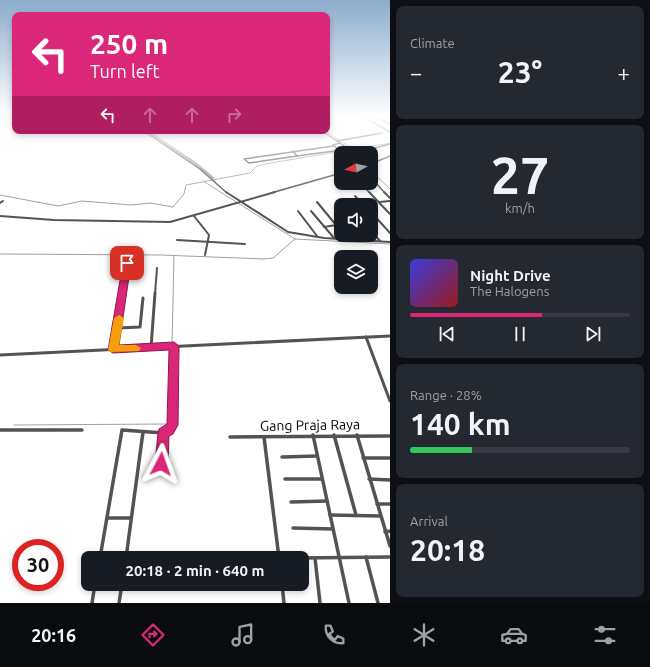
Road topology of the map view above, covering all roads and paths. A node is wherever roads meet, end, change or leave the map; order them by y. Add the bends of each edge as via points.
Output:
1 (163, 144) edge
2 (390, 144) edge
3 (333, 146) joint
4 (378, 147) edge
5 (293, 151) junction
6 (298, 156) junction
7 (390, 156) edge
8 (378, 160) edge
9 (334, 175) edge
10 (378, 186) edge
11 (367, 190) edge
12 (374, 198) edge
13 (390, 199) edge
14 (3, 201) dead end
15 (317, 202) dead end
16 (378, 202) joint
17 (0, 203) edge
18 (240, 203) junction
19 (311, 211) dead end
20 (298, 212) dead end
21 (390, 214) edge
22 (0, 216) edge
23 (194, 216) junction
24 (378, 220) edge
25 (324, 227) junction
26 (390, 233) edge
27 (317, 236) junction
28 (334, 239) joint
29 (177, 240) dead end
30 (380, 241) edge
31 (208, 242) junction
32 (390, 242) edge
33 (245, 244) dead end
34 (205, 255) dead end
35 (127, 263) dead end
36 (157, 268) dead end
37 (143, 298) dead end
38 (118, 328) junction
39 (390, 336) edge
40 (366, 337) junction
41 (172, 346) junction
42 (150, 348) junction
43 (113, 350) junction
44 (0, 355) edge
45 (390, 401) edge
46 (0, 430) edge
47 (82, 430) dead end
48 (143, 432) junction
49 (164, 433) junction
50 (313, 435) junction
51 (334, 435) junction
52 (357, 435) junction
53 (390, 436) edge
54 (230, 437) dead end
55 (264, 437) junction
56 (317, 456) junction
57 (282, 457) dead end
58 (364, 458) junction
59 (390, 458) edge
60 (161, 464) dead end
61 (285, 479) dead end
62 (322, 479) junction
63 (369, 479) junction
64 (390, 480) edge
65 (327, 501) junction
66 (292, 502) dead end
67 (377, 504) junction
68 (390, 504) edge
69 (330, 515) junction
70 (356, 515) junction
71 (380, 516) junction
72 (107, 518) junction
73 (131, 518) junction
74 (293, 528) dead end
75 (333, 529) junction
76 (388, 532) edge
77 (390, 546) edge
78 (101, 551) edge
79 (127, 551) edge
80 (278, 551) edge
81 (339, 557) junction
82 (366, 557) junction
83 (390, 557) edge
84 (309, 558) edge
85 (314, 558) junction
86 (94, 591) edge
87 (121, 591) edge
88 (283, 591) edge
89 (92, 603) edge
90 (119, 603) edge
91 (284, 603) edge
92 (320, 603) edge
93 (349, 603) edge
94 (378, 603) edge

1 - 18 street via 200,169
2 - 4 street
3 - 5 street
3 - 6 street via 337,150
5 - 6 street
5 - 6 street via 244,159 249,162
7 - 8 street
9 - 18 street
10 - 13 street
11 - 12 street
13 - 16 street
14 - 17 street
15 - 25 street via 336,226
16 - 21 street
18 - 23 street
18 - 27 street via 290,234
19 - 25 street
20 - 27 street
22 - 23 street via 54,220 169,222
23 - 31 street via 208,234
24 - 26 street
25 - 28 street
27 - 28 street
29 - 31 street
30 - 32 street
31 - 33 street
31 - 34 street
35 - 38 street
36 - 42 street
37 - 38 street via 140,328
38 - 43 street
39 - 40 street
40 - 41 street
40 - 45 street
41 - 42 street
41 - 49 street via 172,425 169,431
42 - 43 street
43 - 44 street
46 - 47 street
48 - 49 street
48 - 72 street via 122,430
48 - 73 street
49 - 60 street
50 - 51 street, Gang Praja Raya
50 - 55 street, Gang Praja Raya
50 - 56 street
51 - 52 street, Gang Praja Raya
51 - 70 street
52 - 53 street, Gang Praja Raya
52 - 58 street
54 - 55 street, Gang Praja Raya
55 - 80 street
56 - 57 street
56 - 62 street
58 - 59 street
58 - 63 street
61 - 62 street
62 - 65 street
63 - 64 street
63 - 67 street
65 - 66 street
65 - 69 street
67 - 68 street
67 - 71 street
69 - 70 street
69 - 75 street
70 - 71 street
71 - 76 street
72 - 73 street
72 - 78 street
73 - 79 street
74 - 75 street
75 - 81 street
76 - 77 street
81 - 82 street
81 - 85 street
81 - 93 street
82 - 83 street
82 - 94 street
84 - 85 street
85 - 92 street
86 - 89 street
87 - 90 street
88 - 91 street

